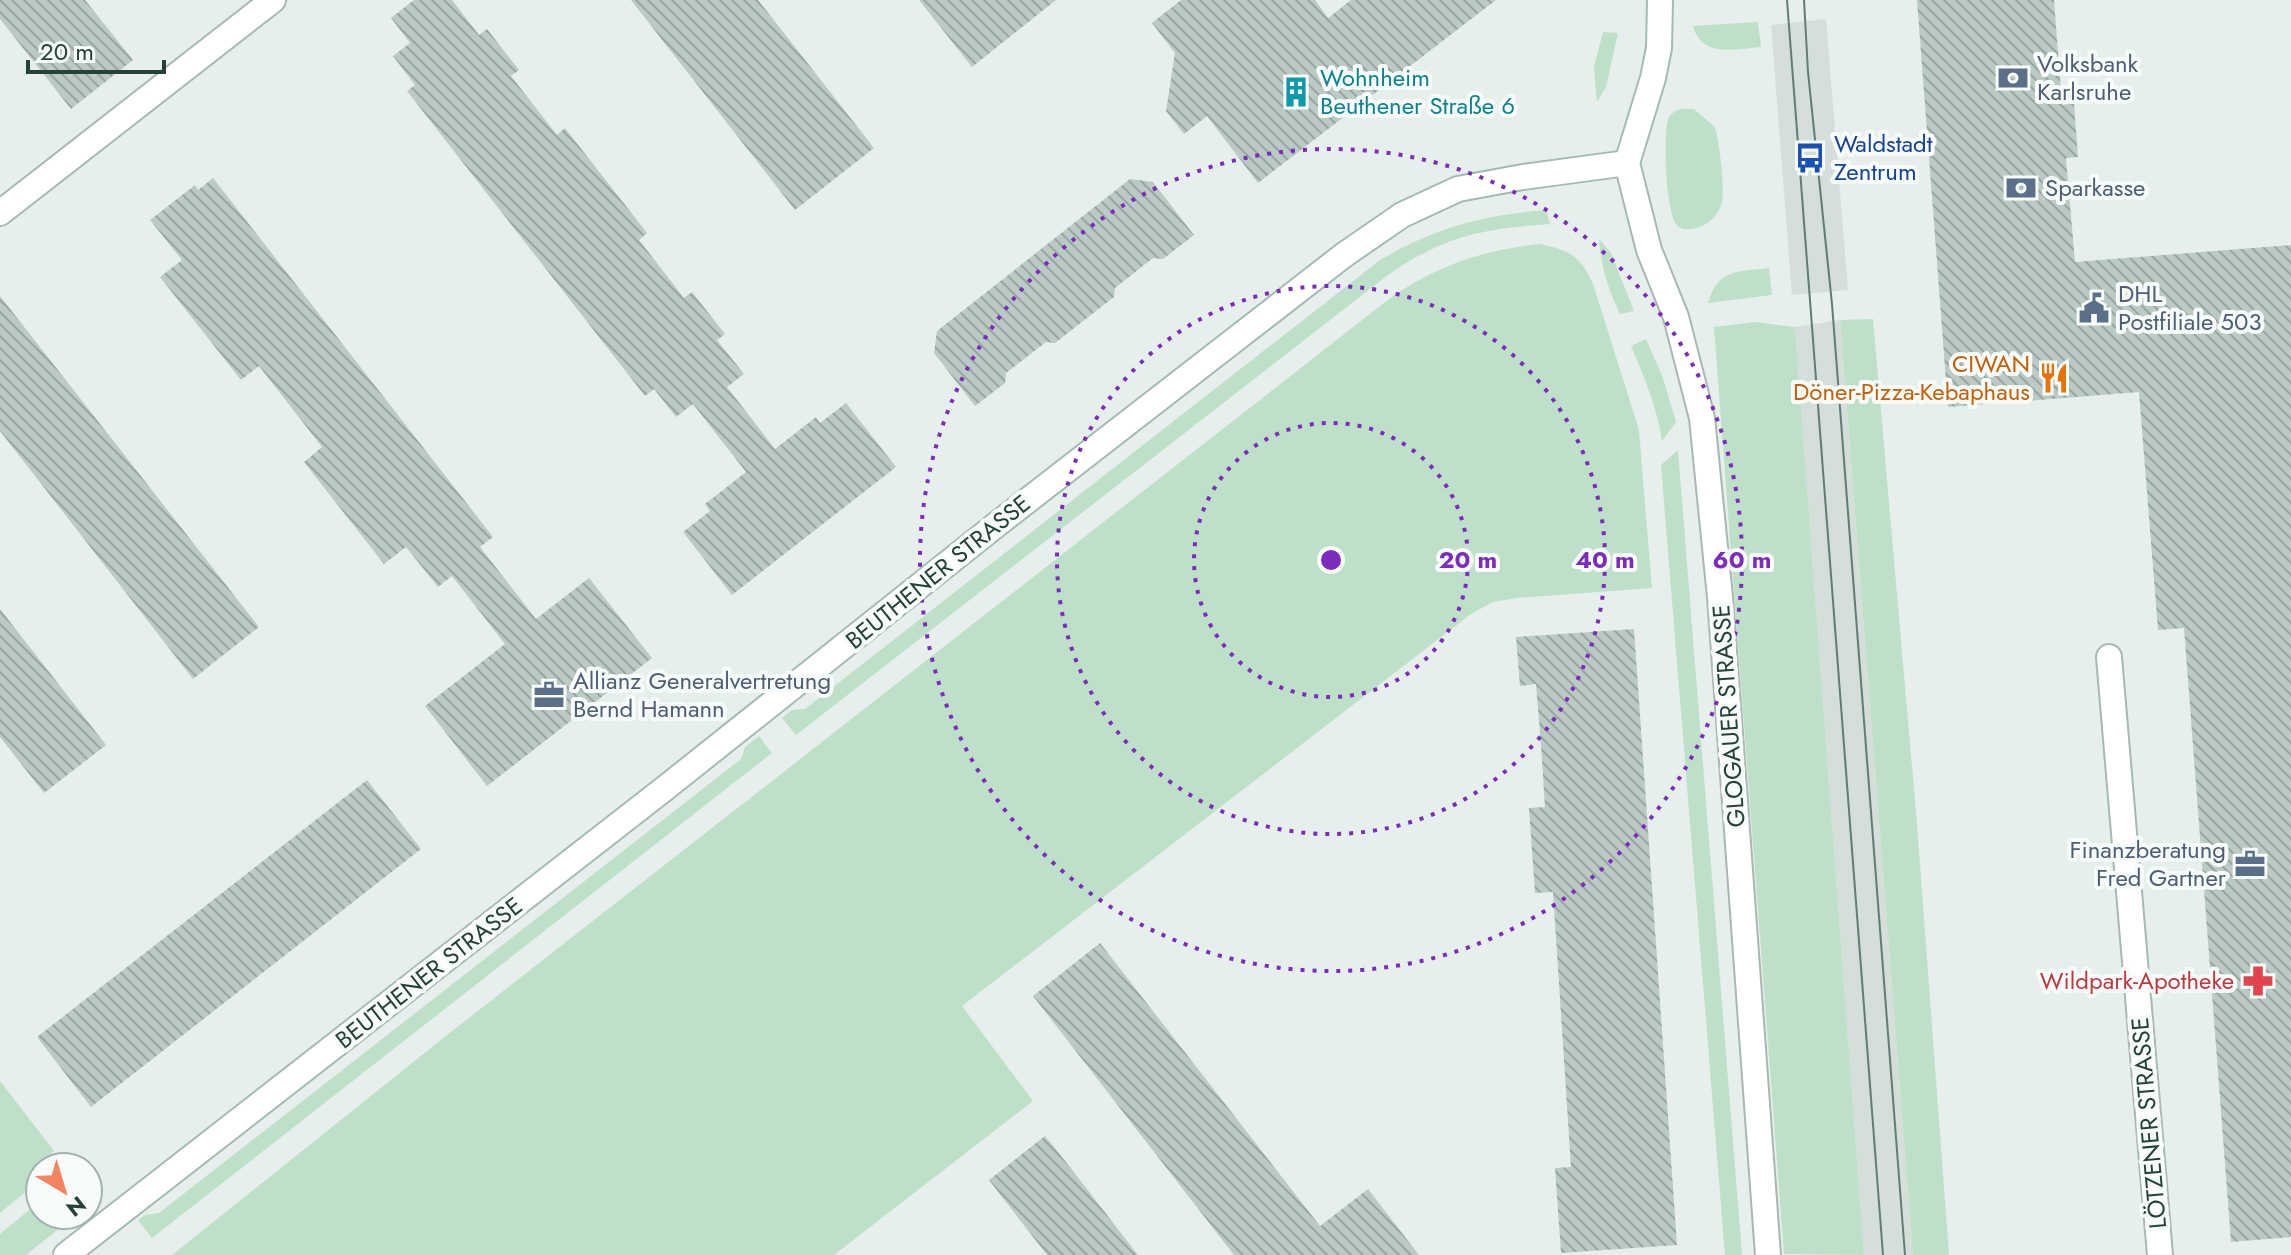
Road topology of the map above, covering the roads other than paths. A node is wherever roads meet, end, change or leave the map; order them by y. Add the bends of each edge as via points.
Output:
1 (273, 0) edge
2 (1660, 0) edge
3 (1627, 163) junction
4 (0, 213) edge
5 (2109, 657) dead end
6 (66, 1255) edge
7 (1768, 1255) edge
8 (2160, 1255) edge

1 - 4 street
2 - 3 street via 1653,78
3 - 6 street, BEUTHENER STRASSE via 1458,189 1402,215 1344,255
3 - 7 street, GLOGAUER STRASSE via 1702,418
5 - 8 street, LÖTZENER STRASSE

